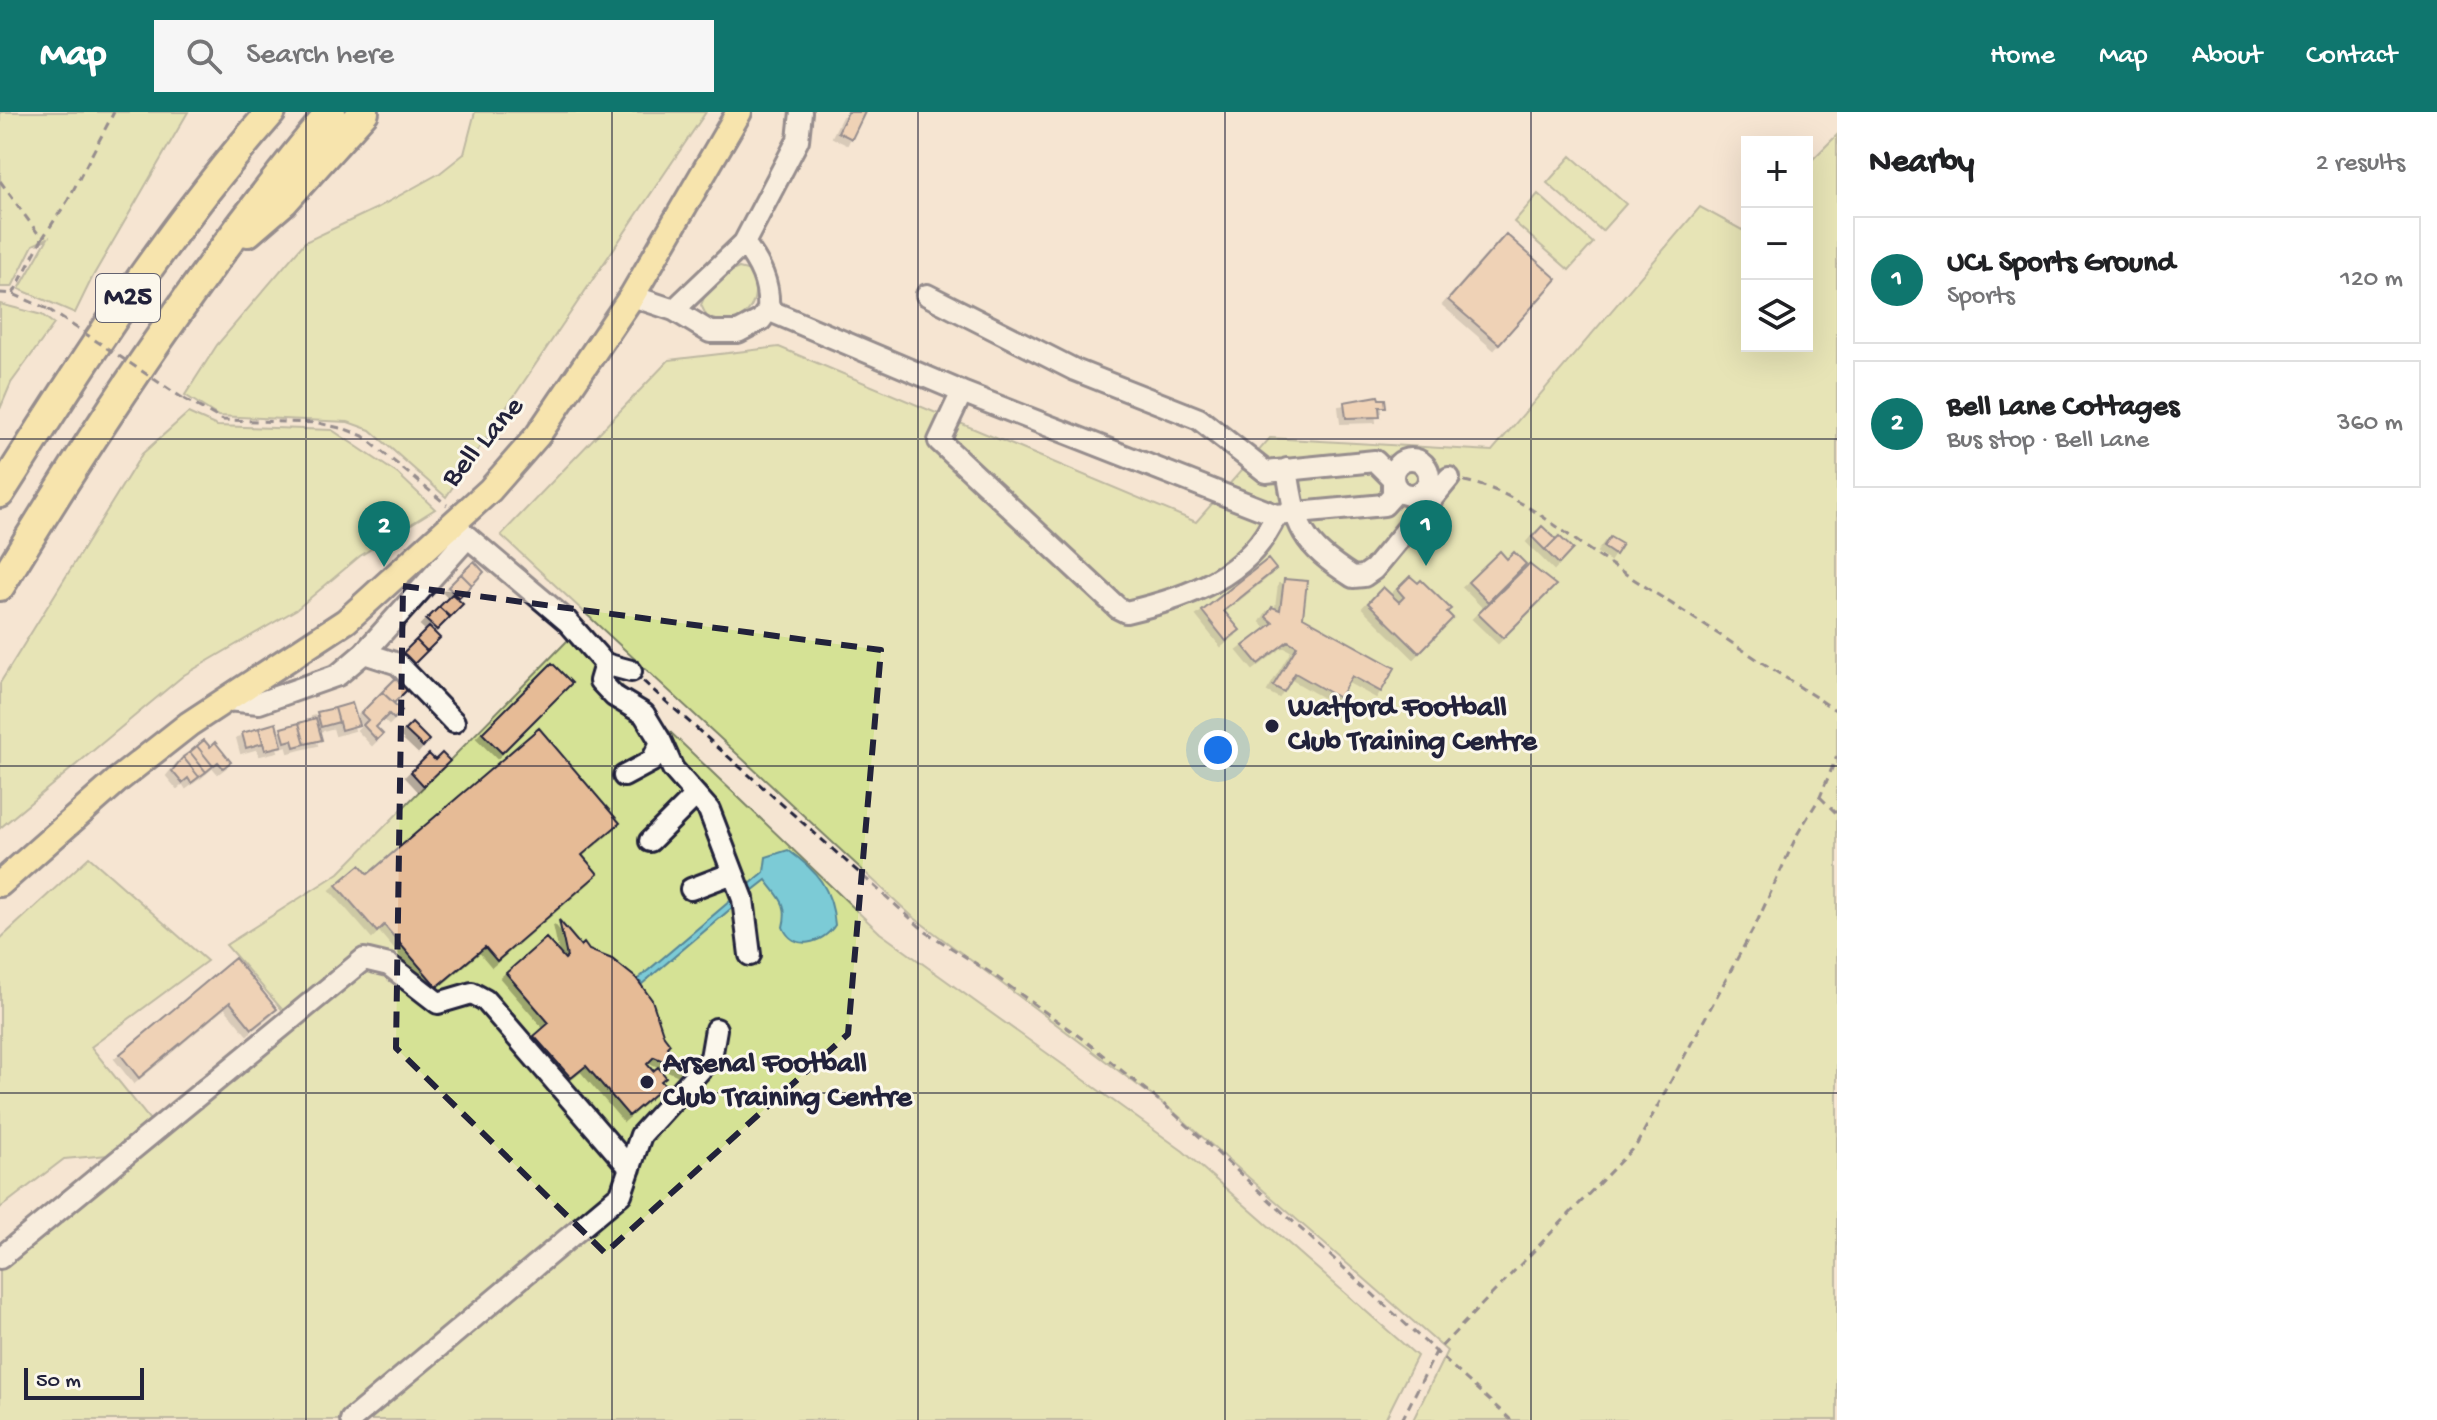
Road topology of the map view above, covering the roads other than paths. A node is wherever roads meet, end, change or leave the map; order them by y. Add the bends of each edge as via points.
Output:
1 (271, 112) edge
2 (331, 112) edge
3 (364, 112) edge
4 (739, 112) edge
5 (801, 112) edge
6 (744, 243) junction
7 (209, 266) junction
8 (927, 295) dead end
9 (632, 296) junction
10 (674, 310) junction
11 (768, 310) junction
12 (962, 392) junction
13 (1287, 469) junction
14 (1449, 478) road end
15 (0, 493) edge
16 (1285, 515) junction
17 (456, 522) junction
18 (0, 586) edge
19 (364, 653) junction
20 (605, 664) junction
21 (631, 671) road end
22 (226, 700) junction
23 (454, 722) dead end
24 (661, 742) junction
25 (624, 776) dead end
26 (696, 795) junction
27 (650, 841) dead end
28 (733, 873) junction
29 (0, 884) edge
30 (691, 889) dead end
31 (750, 955) dead end
32 (716, 1029) dead end
33 (630, 1168) junction
34 (0, 1258) edge
35 (351, 1420) edge

1 - 15 highway, M25 via 182,222 82,363
2 - 7 highway, M25
3 - 7 highway, M25 via 284,201
4 - 9 main road, Bell Lane
5 - 6 street via 798,140
6 - 10 street
6 - 11 street via 762,272
7 - 18 highway, M25 via 65,478
8 - 13 street via 1075,370 1199,419 1266,472
9 - 10 street
9 - 17 main road, Bell Lane via 538,435
10 - 11 street via 691,324 722,333 750,326
11 - 12 street
12 - 16 street
12 - 16 street via 939,441 1126,612 1187,596 1222,577
13 - 16 street
13 - 16 street via 1375,461 1393,479 1393,495 1384,505
14 - 16 street via 1364,576 1353,577 1309,543
17 - 19 street
17 - 20 street via 567,621
17 - 22 main road, Bell Lane via 346,621
19 - 22 street via 338,675 301,690 259,703
19 - 23 street via 398,664
20 - 21 street
20 - 24 street via 600,681 644,714
22 - 29 main road, Bell Lane via 119,779
24 - 25 street via 652,761
24 - 26 street via 673,769
26 - 27 street
26 - 28 street via 709,810
28 - 30 street
28 - 31 street via 743,899
32 - 33 street via 711,1058 641,1135
33 - 34 street via 485,1000 472,993 438,1003 389,965 364,959
33 - 35 street via 621,1194

